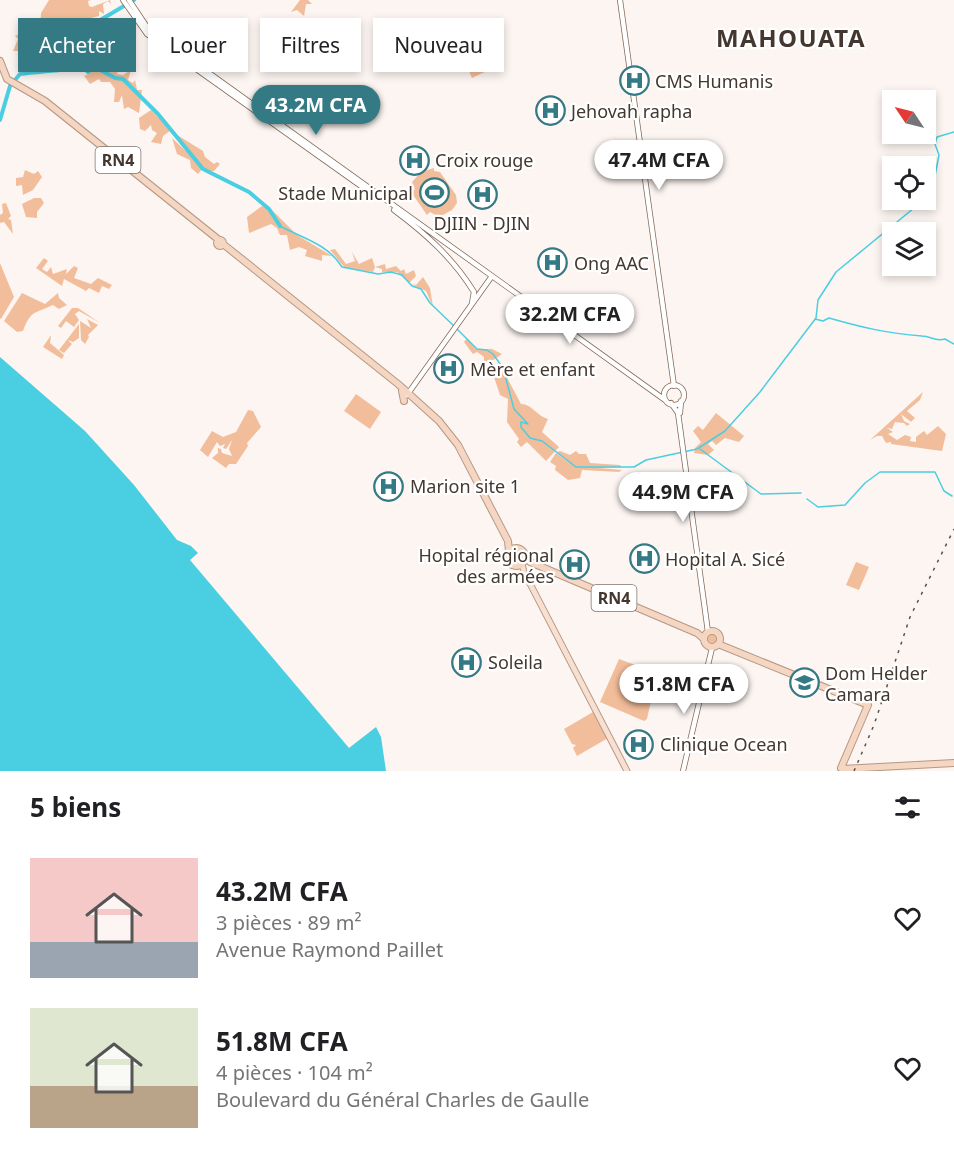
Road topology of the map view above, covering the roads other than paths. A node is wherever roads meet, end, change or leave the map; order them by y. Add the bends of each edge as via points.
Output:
1 (620, 0) edge
2 (127, 2) edge
3 (0, 61) edge
4 (0, 78) edge
5 (11, 83) junction
6 (492, 276) junction
7 (476, 293) junction
8 (675, 386) junction
9 (405, 395) junction
10 (663, 396) junction
11 (681, 401) junction
12 (671, 403) junction
13 (679, 412) junction
14 (508, 541) junction
15 (518, 548) junction
16 (509, 551) junction
17 (524, 562) junction
18 (711, 639) junction
19 (954, 763) edge
20 (843, 770) edge
21 (627, 771) edge
22 (683, 771) edge

1 - 8 main road
2 - 6 main road via 149,30
2 - 7 main road via 145,32 419,229 450,259
3 - 5 highway via 3,74
4 - 5 highway, RN4
5 - 9 highway, RN4 via 45,101
6 - 7 main road
6 - 10 main road
7 - 9 main road
8 - 10 main road
8 - 11 main road via 684,389
9 - 14 highway, RN4 via 441,423 458,445
10 - 12 main road
11 - 12 main road
11 - 13 main road
12 - 13 main road
13 - 18 main road
14 - 15 highway, RN4
14 - 16 highway, RN4
15 - 16 highway
15 - 17 highway, RN4
16 - 17 highway, RN4 via 508,560
17 - 18 highway, RN4
17 - 21 main road via 524,572
18 - 20 highway, RN4 via 868,705
18 - 22 main road
19 - 20 highway, RN4

